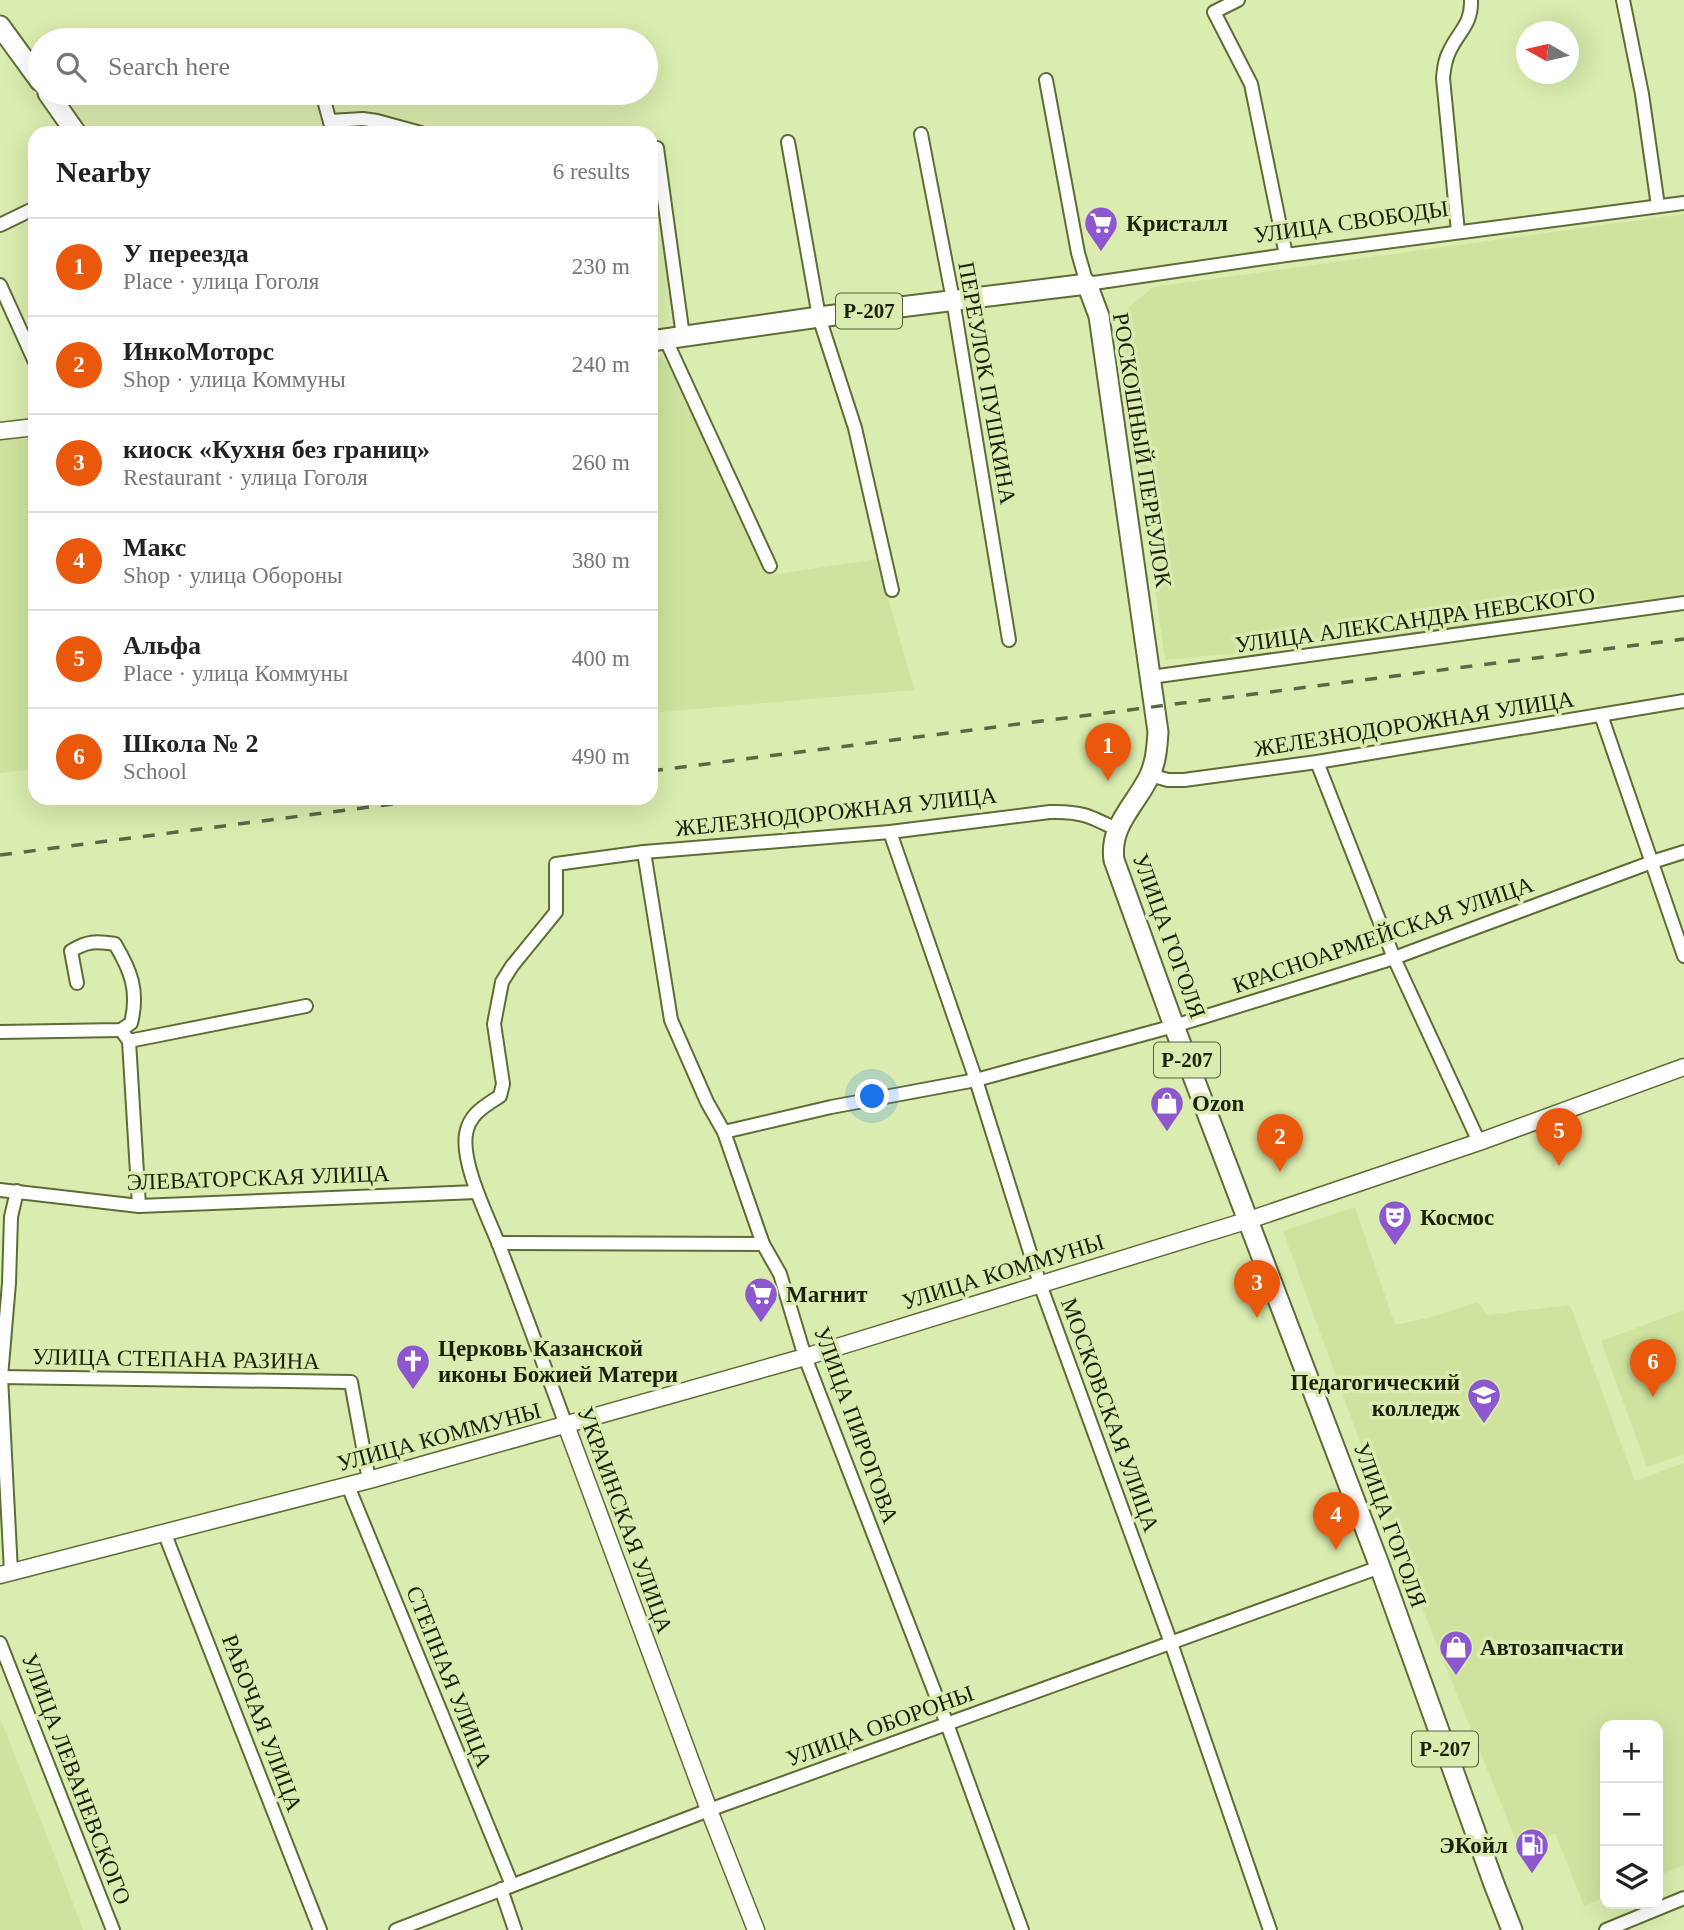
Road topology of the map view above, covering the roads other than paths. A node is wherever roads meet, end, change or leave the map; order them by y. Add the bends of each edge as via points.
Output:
1 (1238, 0) edge
2 (1471, 0) edge
3 (1622, 0) edge
4 (0, 26) edge
5 (28, 64) edge
6 (1046, 80) dead end
7 (56, 105) edge
8 (326, 105) edge
9 (71, 126) edge
10 (332, 126) edge
11 (336, 126) edge
12 (395, 126) edge
13 (921, 134) dead end
14 (788, 142) dead end
15 (658, 167) edge
16 (1684, 203) edge
17 (1658, 206) junction
18 (28, 211) edge
19 (0, 225) edge
20 (1458, 232) junction
21 (1286, 255) junction
22 (1087, 284) junction
23 (0, 285) edge
24 (953, 300) junction
25 (819, 317) junction
26 (667, 338) edge
27 (28, 347) edge
28 (28, 428) edge
29 (0, 431) edge
30 (770, 566) dead end
31 (892, 590) dead end
32 (1684, 603) edge
33 (1009, 640) dead end
34 (1151, 677) junction
35 (1684, 701) edge
36 (1155, 707) joint
37 (1601, 715) junction
38 (1317, 762) junction
39 (1150, 775) junction
40 (1116, 829) junction
41 (890, 832) junction
42 (644, 852) junction
43 (1684, 852) edge
44 (1652, 862) junction
45 (556, 864) joint
46 (1684, 956) edge
47 (1394, 958) junction
48 (77, 983) dead end
49 (306, 1006) dead end
50 (1174, 1026) junction
51 (0, 1032) edge
52 (125, 1036) junction
53 (1684, 1067) edge
54 (976, 1080) junction
55 (724, 1132) junction
56 (1479, 1142) junction
57 (0, 1190) edge
58 (17, 1191) junction
59 (476, 1192) junction
60 (139, 1206) junction
61 (1249, 1220) junction
62 (498, 1243) junction
63 (763, 1244) junction
64 (1040, 1284) junction
65 (805, 1357) junction
66 (1, 1377) edge
67 (566, 1425) junction
68 (369, 1480) junction
69 (348, 1486) junction
70 (164, 1532) junction
71 (1380, 1567) junction
72 (6, 1574) edge
73 (0, 1643) edge
74 (1171, 1643) junction
75 (947, 1724) junction
76 (709, 1810) junction
77 (506, 1887) junction
78 (1684, 1898) edge
79 (113, 1930) edge
80 (320, 1930) edge
81 (396, 1930) edge
82 (515, 1930) edge
83 (756, 1930) edge
84 (1021, 1930) edge
85 (1270, 1930) edge
86 (1512, 1930) edge
87 (1606, 1930) edge

1 - 21 street via 1214,12 1251,83
2 - 20 street via 1471,14 1451,47 1443,78
3 - 17 street via 1642,94
4 - 5 main road
6 - 22 street, РОСКОШНЫЙ ПЕРЕУЛОК
7 - 9 main road
8 - 10 street
11 - 12 street via 363,119
13 - 24 street, ПЕРЕУЛОК ПУШКИНА
14 - 25 street
15 - 26 street
16 - 17 street, УЛИЦА СВОБОДЫ
17 - 20 street, УЛИЦА СВОБОДЫ
18 - 19 street
20 - 21 street, УЛИЦА СВОБОДЫ
21 - 22 street, УЛИЦА СВОБОДЫ
22 - 24 main road, УЛИЦА СВОБОДЫ / Р-207
22 - 34 main road, РОСКОШНЫЙ ПЕРЕУЛОК via 1099,316
23 - 27 street
24 - 25 main road, УЛИЦА СВОБОДЫ / Р-207
24 - 33 street, ПЕРЕУЛОК ПУШКИНА
25 - 26 main road, УЛИЦА СВОБОДЫ / Р-207
25 - 31 street via 855,428
26 - 30 street
28 - 29 street
32 - 34 street, УЛИЦА АЛЕКСАНДРА НЕВСКОГО
34 - 36 main road, РОСКОШНЫЙ ПЕРЕУЛОК
35 - 37 street, ЖЕЛЕЗНОДОРОЖНАЯ УЛИЦА
36 - 39 main road, УЛИЦА ГОГОЛЯ via 1157,747
37 - 38 street, ЖЕЛЕЗНОДОРОЖНАЯ УЛИЦА
37 - 44 street
38 - 39 street, ЖЕЛЕЗНОДОРОЖНАЯ УЛИЦА via 1184,780
38 - 47 street
39 - 40 main road, УЛИЦА ГОГОЛЯ
40 - 41 street, ЖЕЛЕЗНОДОРОЖНАЯ УЛИЦА via 1087,814 1050,811
40 - 50 main road, УЛИЦА ГОГОЛЯ / Р-207 via 1114,860
41 - 42 street, ЖЕЛЕЗНОДОРОЖНАЯ УЛИЦА
41 - 54 street, МОСКОВСКАЯ УЛИЦА
42 - 45 street, ЖЕЛЕЗНОДОРОЖНАЯ УЛИЦА
42 - 55 street, УЛИЦА ПИРОГОВА via 671,1020
43 - 44 street, КРАСНОАРМЕЙСКАЯ УЛИЦА
44 - 46 street
44 - 47 street, КРАСНОАРМЕЙСКАЯ УЛИЦА
45 - 59 street, УКРАИНСКАЯ УЛИЦА via 556,912 502,982 494,1024 503,1084 500,1096 481,1108 466,1132
47 - 50 street, КРАСНОАРМЕЙСКАЯ УЛИЦА
47 - 56 street
48 - 52 street via 71,950 97,941 115,944 128,965 134,989 135,1010
49 - 52 street
50 - 54 street, КРАСНОАРМЕЙСКАЯ УЛИЦА
50 - 61 main road, УЛИЦА ГОГОЛЯ / Р-207
51 - 52 street
52 - 60 street
53 - 56 street, УЛИЦА КОММУНЫ
54 - 55 street, КРАСНОАРМЕЙСКАЯ УЛИЦА
54 - 64 street, МОСКОВСКАЯ УЛИЦА
55 - 63 street, УЛИЦА ПИРОГОВА
56 - 61 street, УЛИЦА КОММУНЫ
57 - 58 street, ЭЛЕВАТОРСКАЯ УЛИЦА
58 - 60 street, ЭЛЕВАТОРСКАЯ УЛИЦА
58 - 66 street via 10,1217
59 - 60 street, ЭЛЕВАТОРСКАЯ УЛИЦА
59 - 62 street, УКРАИНСКАЯ УЛИЦА
61 - 64 street, УЛИЦА КОММУНЫ
61 - 71 main road, УЛИЦА ГОГОЛЯ / Р-207
62 - 63 street
62 - 67 street, УКРАИНСКАЯ УЛИЦА
63 - 65 street, УЛИЦА ПИРОГОВА via 780,1274
64 - 65 street, УЛИЦА КОММУНЫ
64 - 74 street, МОСКОВСКАЯ УЛИЦА
65 - 67 street, УЛИЦА КОММУНЫ
65 - 75 street, УЛИЦА ПИРОГОВА
66 - 68 street, УЛИЦА СТЕПАНА РАЗИНА via 351,1382
66 - 72 street
67 - 68 street, УЛИЦА КОММУНЫ
67 - 76 street, УКРАИНСКАЯ УЛИЦА
68 - 69 street, УЛИЦА КОММУНЫ
69 - 70 street, УЛИЦА КОММУНЫ
69 - 77 street, СТЕПНАЯ УЛИЦА
70 - 72 street, УЛИЦА КОММУНЫ
70 - 80 street, РАБОЧАЯ УЛИЦА
71 - 74 street, УЛИЦА ОБОРОНЫ
71 - 86 main road, УЛИЦА ГОГОЛЯ / Р-207
73 - 79 street, УЛИЦА ЛЕВАНЕВСКОГО
74 - 75 street, УЛИЦА ОБОРОНЫ
74 - 85 street, МОСКОВСКАЯ УЛИЦА
75 - 76 street, УЛИЦА ОБОРОНЫ
75 - 84 street, УЛИЦА ПИРОГОВА
76 - 77 street, УЛИЦА ОБОРОНЫ
76 - 83 street, УКРАИНСКАЯ УЛИЦА
77 - 81 street, УЛИЦА ОБОРОНЫ
77 - 82 street, СТЕПНАЯ УЛИЦА
78 - 87 street

